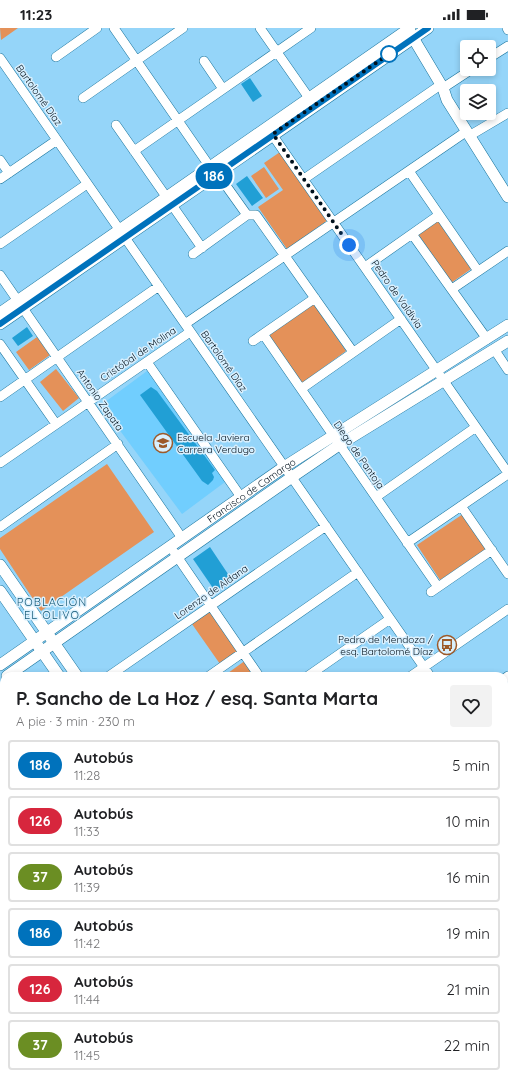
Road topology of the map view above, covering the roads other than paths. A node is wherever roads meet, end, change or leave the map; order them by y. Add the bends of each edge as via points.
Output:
1 (97, 28) edge
2 (114, 28) edge
3 (183, 28) edge
4 (260, 28) edge
5 (311, 28) edge
6 (428, 28) edge
7 (406, 32) edge
8 (508, 46) edge
9 (276, 52) junction
10 (496, 54) edge
11 (56, 57) dead end
12 (0, 58) edge
13 (137, 60) junction
14 (204, 61) dead end
15 (460, 76) edge
16 (439, 88) junction
17 (223, 89) junction
18 (83, 98) dead end
19 (308, 98) junction
20 (508, 112) edge
21 (178, 120) junction
22 (116, 125) dead end
23 (270, 131) junction
24 (468, 133) junction
25 (57, 140) junction
26 (134, 151) junction
27 (0, 160) edge
28 (214, 170) junction
29 (409, 171) junction
30 (9, 173) junction
31 (0, 179) edge
32 (304, 179) junction
33 (87, 184) junction
34 (508, 197) edge
35 (169, 201) junction
36 (439, 214) junction
37 (247, 215) junction
38 (334, 222) junction
39 (122, 234) junction
40 (412, 234) junction
41 (0, 244) edge
42 (202, 248) junction
43 (508, 251) edge
44 (193, 254) dead end
45 (286, 256) junction
46 (365, 268) junction
47 (478, 271) junction
48 (0, 276) edge
49 (159, 286) junction
50 (452, 289) junction
51 (315, 298) junction
52 (20, 304) junction
53 (0, 313) edge
54 (401, 319) junction
55 (0, 324) edge
56 (508, 325) edge
57 (188, 328) junction
58 (263, 334) junction
59 (486, 339) junction
60 (508, 340) edge
61 (253, 341) dead end
62 (0, 344) edge
63 (494, 349) junction
64 (353, 352) junction
65 (57, 357) junction
66 (147, 362) junction
67 (508, 370) edge
68 (437, 371) junction
69 (25, 380) junction
70 (443, 380) junction
71 (301, 389) junction
72 (0, 397) edge
73 (88, 402) junction
74 (56, 424) junction
75 (476, 427) junction
76 (332, 435) junction
77 (118, 444) junction
78 (339, 445) junction
79 (0, 463) edge
80 (284, 467) junction
81 (508, 473) edge
82 (292, 477) junction
83 (241, 497) junction
84 (376, 497) junction
85 (461, 506) junction
86 (326, 526) junction
87 (0, 527) edge
88 (182, 538) junction
89 (407, 543) junction
90 (170, 546) junction
91 (492, 550) junction
92 (177, 557) junction
93 (0, 565) edge
94 (358, 572) junction
95 (508, 574) edge
96 (0, 591) edge
97 (211, 606) junction
98 (508, 609) edge
99 (390, 619) junction
100 (47, 632) junction
101 (35, 640) junction
102 (54, 643) junction
103 (42, 651) junction
104 (243, 652) junction
105 (0, 665) edge
106 (424, 667) junction
107 (13, 672) edge
108 (56, 672) edge
109 (74, 672) edge
110 (115, 672) edge
111 (215, 672) edge
112 (257, 672) edge
113 (314, 672) edge
114 (417, 672) edge
115 (427, 672) edge

1 - 11 street
2 - 13 street
3 - 13 street
4 - 9 street
5 - 9 street
6 - 7 street
7 - 16 street
7 - 19 street
7 - 23 street
8 - 10 street
9 - 17 street
9 - 19 street
12 - 25 street, Bartolomé Díaz
13 - 18 street
13 - 21 street
14 - 17 street
15 - 16 street
16 - 24 street
16 - 32 street
17 - 21 street
19 - 23 street
20 - 24 street, Cristóbal de Molina
21 - 26 street
21 - 28 street
22 - 26 street
23 - 28 street
23 - 32 street, Pedro de Valdivia
24 - 29 street, Cristóbal de Molina
24 - 34 street
25 - 30 street
25 - 33 street, Bartolomé Díaz
26 - 35 street
27 - 30 street
28 - 35 street
28 - 37 street
29 - 36 street
29 - 38 street, Cristóbal de Molina
30 - 31 street
32 - 38 street, Pedro de Valdivia
33 - 39 street, Bartolomé Díaz
33 - 41 street
35 - 39 street
35 - 42 street
36 - 40 street
36 - 47 street
37 - 42 street
37 - 45 street via 258,216
38 - 45 street, Cristóbal de Molina
38 - 46 street, Pedro de Valdivia
39 - 49 street, Bartolomé Díaz
39 - 52 street
40 - 46 street
40 - 50 street
42 - 44 street
43 - 47 street
45 - 51 street
45 - 57 street, Cristóbal de Molina
46 - 54 street, Pedro de Valdivia
47 - 50 street
48 - 52 street, Antonio Zapata
49 - 57 street, Bartolomé Díaz
49 - 65 street
50 - 59 street
51 - 58 street
51 - 64 street
52 - 53 street
52 - 55 street
52 - 65 street, Antonio Zapata
54 - 64 street
54 - 68 street, Pedro de Valdivia
56 - 59 street, Francisco de Camargo
57 - 66 street, Cristóbal de Molina
57 - 80 street, Bartolomé Díaz
58 - 61 street
58 - 71 street, Diego de Pantoja
59 - 68 street, Francisco de Camargo
60 - 63 street, Francisco de Camargo
62 - 69 street
63 - 67 street
63 - 70 street, Francisco de Camargo
64 - 71 street
65 - 69 street
65 - 73 street, Antonio Zapata
66 - 73 street, Cristóbal de Molina
66 - 83 street
68 - 70 street, Pedro de Valdivia
68 - 76 street, Francisco de Camargo
69 - 72 street
69 - 74 street
70 - 75 street, Pedro de Valdivia
70 - 78 street, Francisco de Camargo
71 - 76 street, Diego de Pantoja
73 - 74 street, Cristóbal de Molina
73 - 77 street, Antonio Zapata
74 - 79 street, Cristóbal de Molina
75 - 81 street, Pedro de Valdivia
75 - 84 street
76 - 78 street, Diego de Pantoja
76 - 80 street, Francisco de Camargo
77 - 87 street
77 - 88 street, Antonio Zapata
78 - 82 street, Francisco de Camargo
78 - 84 street, Diego de Pantoja
80 - 82 street, Bartolomé Díaz
80 - 83 street, Francisco de Camargo
81 - 85 street
82 - 86 street, Bartolomé Díaz
82 - 92 street, Francisco de Camargo
83 - 88 street, Francisco de Camargo
84 - 89 street, Diego de Pantoja
85 - 89 street
85 - 91 street
86 - 94 street, Bartolomé Díaz
86 - 97 street, Lorenzo de Aldana
88 - 90 street, Francisco de Camargo
89 - 91 street, Diego de Pantoja via 434,590
90 - 92 street
90 - 100 street, Francisco de Camargo
91 - 95 street
92 - 97 street
92 - 102 street, Francisco de Camargo
93 - 100 street
94 - 99 street, Bartolomé Díaz
94 - 104 street
96 - 101 street
97 - 104 street
97 - 110 street, Lorenzo de Aldana
98 - 106 street
99 - 106 street, Bartolomé Díaz
99 - 113 street
100 - 101 street, Francisco de Camargo
100 - 102 street
101 - 103 street
101 - 105 street, Francisco de Camargo
102 - 103 street, Francisco de Camargo
102 - 109 street
103 - 107 street, Francisco de Camargo
103 - 108 street
104 - 111 street
104 - 112 street
106 - 114 street
106 - 115 street, Bartolomé Díaz

